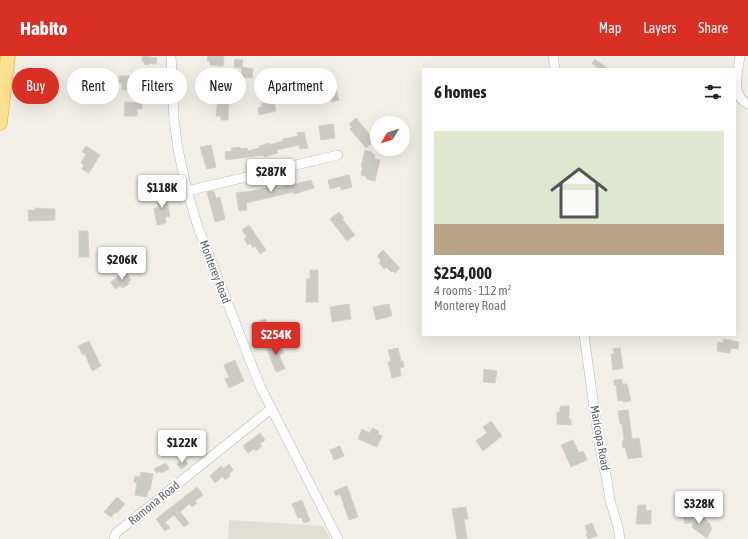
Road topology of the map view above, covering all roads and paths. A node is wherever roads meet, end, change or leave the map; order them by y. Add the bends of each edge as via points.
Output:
1 (8, 56) edge
2 (171, 56) edge
3 (554, 56) edge
4 (740, 56) edge
5 (555, 68) edge
6 (748, 104) edge
7 (0, 123) edge
8 (338, 155) dead end
9 (186, 191) junction
10 (584, 336) edge
11 (271, 409) junction
12 (114, 539) edge
13 (338, 539) edge
14 (620, 539) edge

1 - 7 highway
2 - 9 street, Monterey Road via 174,120
3 - 5 street
4 - 6 street via 736,88 739,97
8 - 9 street
9 - 11 street, Monterey Road via 249,361
10 - 14 street, Maricopa Road via 599,443
11 - 12 street, Ramona Road via 116,533
11 - 13 street, Monterey Road

